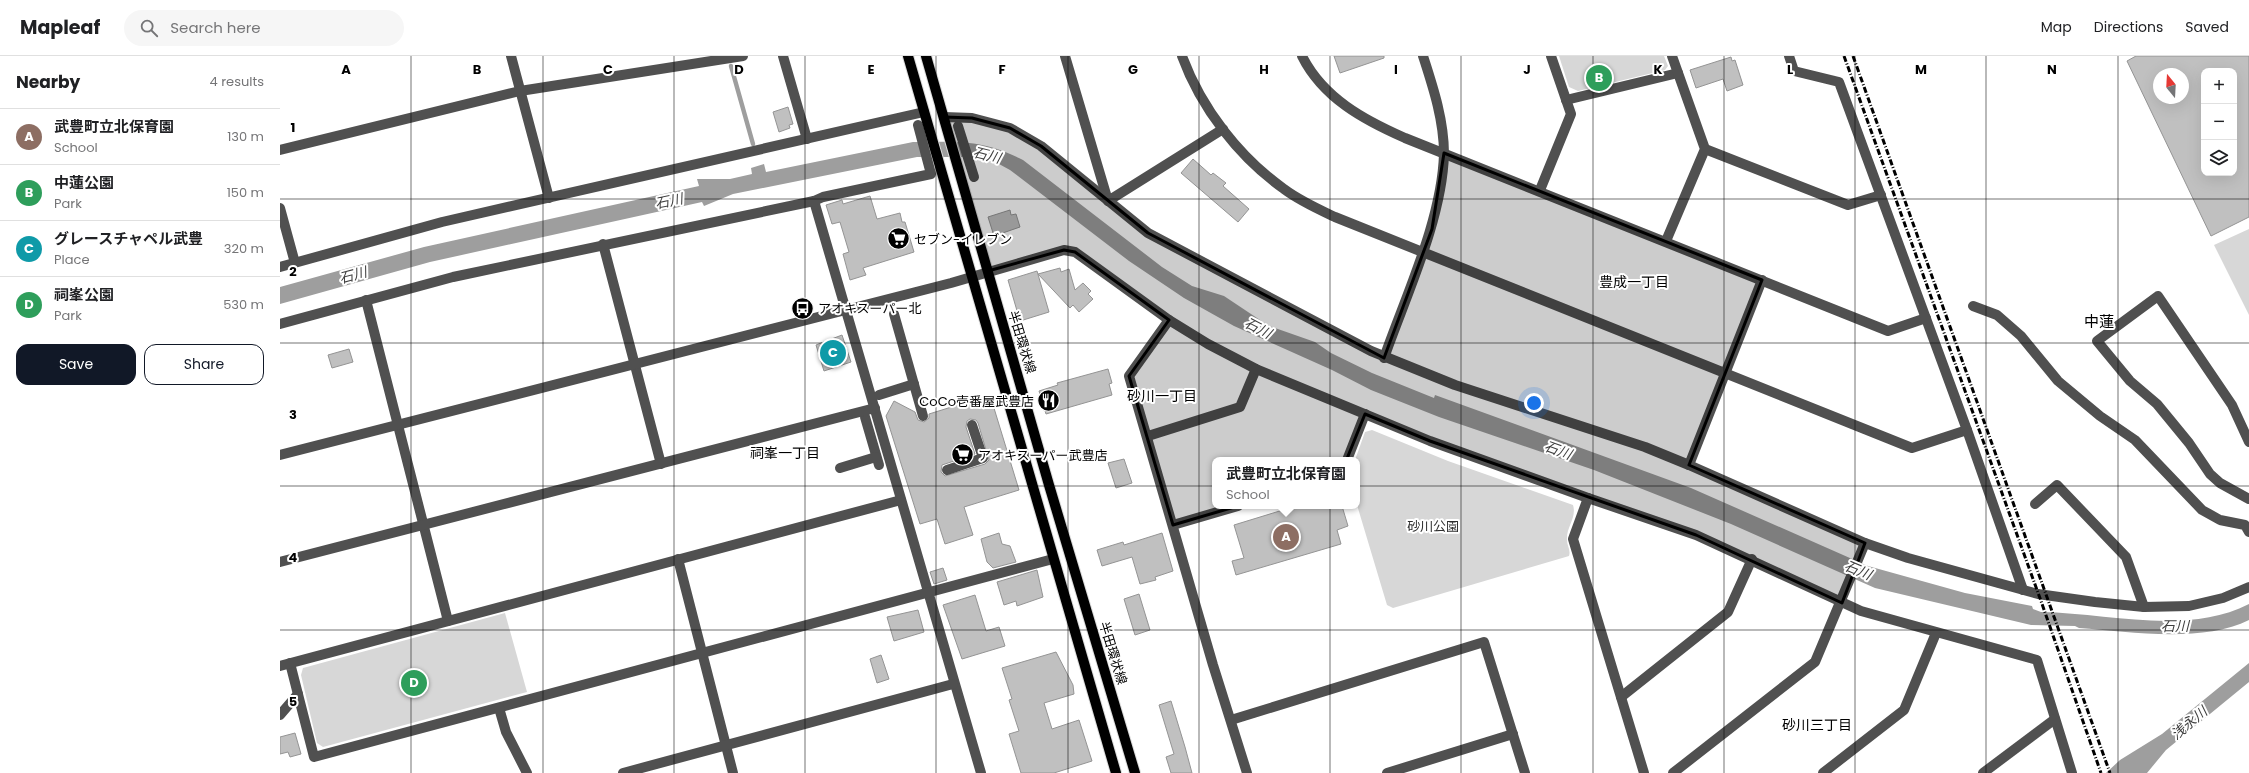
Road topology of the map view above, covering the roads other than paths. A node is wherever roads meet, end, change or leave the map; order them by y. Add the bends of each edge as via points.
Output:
1 (511, 56) edge
2 (742, 56) edge
3 (783, 56) edge
4 (908, 56) edge
5 (926, 56) edge
6 (1065, 56) edge
7 (1182, 56) edge
8 (1302, 56) edge
9 (1423, 56) edge
10 (1551, 56) edge
11 (1672, 56) edge
12 (1789, 56) edge
13 (1678, 74) junction
14 (520, 91) junction
15 (1566, 100) junction
16 (924, 112) junction
17 (945, 121) junction
18 (923, 124) junction
19 (958, 126) dead end
20 (1223, 129) junction
21 (807, 139) junction
22 (1705, 149) junction
23 (280, 150) edge
24 (1444, 152) junction
25 (974, 177) dead end
26 (1540, 190) junction
27 (1881, 195) junction
28 (550, 198) junction
29 (814, 201) junction
30 (1108, 201) junction
31 (280, 208) edge
32 (1666, 241) junction
33 (604, 244) junction
34 (1422, 253) junction
35 (295, 263) junction
36 (280, 267) edge
37 (988, 271) junction
38 (971, 276) junction
39 (1762, 280) junction
40 (366, 300) junction
41 (1973, 306) dead end
42 (847, 310) junction
43 (894, 314) dead end
44 (1926, 318) junction
45 (1169, 320) junction
46 (280, 324) edge
47 (1384, 358) junction
48 (635, 364) junction
49 (1256, 368) junction
50 (1726, 374) junction
51 (914, 384) junction
52 (879, 395) dead end
53 (874, 408) junction
54 (1365, 414) junction
55 (923, 416) dead end
56 (865, 417) dead end
57 (398, 425) junction
58 (972, 425) dead end
59 (1966, 430) junction
60 (1148, 436) junction
61 (2249, 442) edge
62 (280, 455) edge
63 (1348, 457) edge
64 (661, 464) junction
65 (1689, 465) junction
66 (840, 468) dead end
67 (947, 470) dead end
68 (1588, 498) junction
69 (2249, 499) edge
70 (901, 500) junction
71 (2035, 504) dead end
72 (1228, 509) edge
73 (424, 525) junction
74 (1173, 525) junction
75 (2249, 532) edge
76 (1865, 543) junction
77 (678, 559) junction
78 (1053, 559) junction
79 (1752, 559) junction
80 (280, 562) edge
81 (2249, 587) edge
82 (2023, 590) junction
83 (928, 593) junction
84 (1842, 603) junction
85 (2144, 607) junction
86 (448, 621) junction
87 (1936, 633) junction
88 (702, 654) junction
89 (285, 664) edge
90 (954, 684) junction
91 (298, 694) junction
92 (1621, 697) junction
93 (499, 708) junction
94 (280, 715) edge
95 (2055, 719) junction
96 (1231, 720) junction
97 (1513, 734) junction
98 (726, 746) junction
99 (1824, 772) edge
100 (527, 773) edge
101 (622, 773) edge
102 (733, 773) edge
103 (981, 773) edge
104 (1116, 773) edge
105 (1135, 773) edge
106 (1247, 773) edge
107 (1387, 773) edge
108 (1525, 773) edge
109 (1644, 773) edge
110 (1673, 773) edge
111 (1983, 773) edge
112 (2072, 773) edge

1 - 14 street
2 - 14 street
3 - 21 street
4 - 16 main road
5 - 17 main road, 半田環状線
6 - 30 street
7 - 20 street via 1194,83
8 - 24 street via 1308,68 1322,84 1355,114 1378,126
9 - 24 street via 1440,112
10 - 15 street
11 - 13 street
12 - 27 street via 1794,71 1839,82
13 - 15 street
13 - 22 street
14 - 23 street
14 - 28 street
15 - 26 street via 1571,114
16 - 18 main road
16 - 21 street
17 - 30 street via 972,118 1010,128 1041,146
17 - 37 main road, 半田環状線
18 - 29 street via 931,174
18 - 38 main road via 942,170
19 - 25 street
20 - 30 street
20 - 34 street via 1246,157 1285,190 1335,217
21 - 28 street
22 - 27 street via 1848,205
22 - 32 street
24 - 26 street
24 - 34 street via 1432,229
26 - 32 street
27 - 44 street
28 - 35 street via 442,222
29 - 33 street
29 - 42 street
30 - 47 street via 1148,233
31 - 35 street
32 - 39 street
33 - 40 street via 453,276
33 - 48 street
34 - 47 street
34 - 50 street
35 - 36 street
37 - 38 street
37 - 45 street via 1064,250 1075,252
37 - 105 main road, 半田環状線
38 - 42 street
38 - 78 main road
39 - 44 street via 1888,330
39 - 50 street
40 - 46 street
40 - 57 street
41 - 75 street via 1997,315 2021,336 2058,381 2100,416 2135,440 2202,510 2220,520 2245,525
42 - 48 street
42 - 53 street
43 - 51 street
44 - 59 street
45 - 49 street via 1208,344
45 - 60 street via 1129,376
47 - 65 street
48 - 57 street
48 - 64 street
49 - 54 street
49 - 60 street via 1240,407
50 - 59 street via 1912,448
50 - 65 street
51 - 52 street
51 - 55 street
53 - 64 street
53 - 70 street
54 - 63 street
54 - 68 street via 1430,441
56 - 66 street via 877,461
57 - 62 street
57 - 73 street
58 - 67 street via 983,458
59 - 82 street
60 - 74 street
61 - 69 street via 2232,405 2158,296 2097,341 2130,382 2157,404 2210,474 2220,483
64 - 73 street
65 - 76 street
68 - 79 street via 1696,534
68 - 92 street via 1573,539
70 - 77 street
70 - 83 street
71 - 85 street via 2057,485 2126,557
72 - 74 street
73 - 80 street
73 - 86 street
74 - 96 street
76 - 82 street via 1908,558
76 - 84 street
77 - 86 street
77 - 88 street
78 - 83 street
78 - 104 main road
79 - 84 street
79 - 92 street via 1728,612
81 - 85 street via 2223,598 2189,606
82 - 85 street via 2047,596
83 - 88 street via 767,634
83 - 90 street
84 - 87 street
84 - 110 street via 1815,662
86 - 89 street
87 - 95 street via 2037,660
87 - 99 street via 1904,710
88 - 93 street
88 - 98 street
89 - 91 street
90 - 98 street
90 - 103 street
91 - 93 street via 314,757
91 - 94 street
92 - 109 street
93 - 100 street via 506,732
95 - 111 street
95 - 112 street
96 - 97 street via 1484,642
96 - 106 street
97 - 107 street
97 - 108 street
98 - 101 street
98 - 102 street

